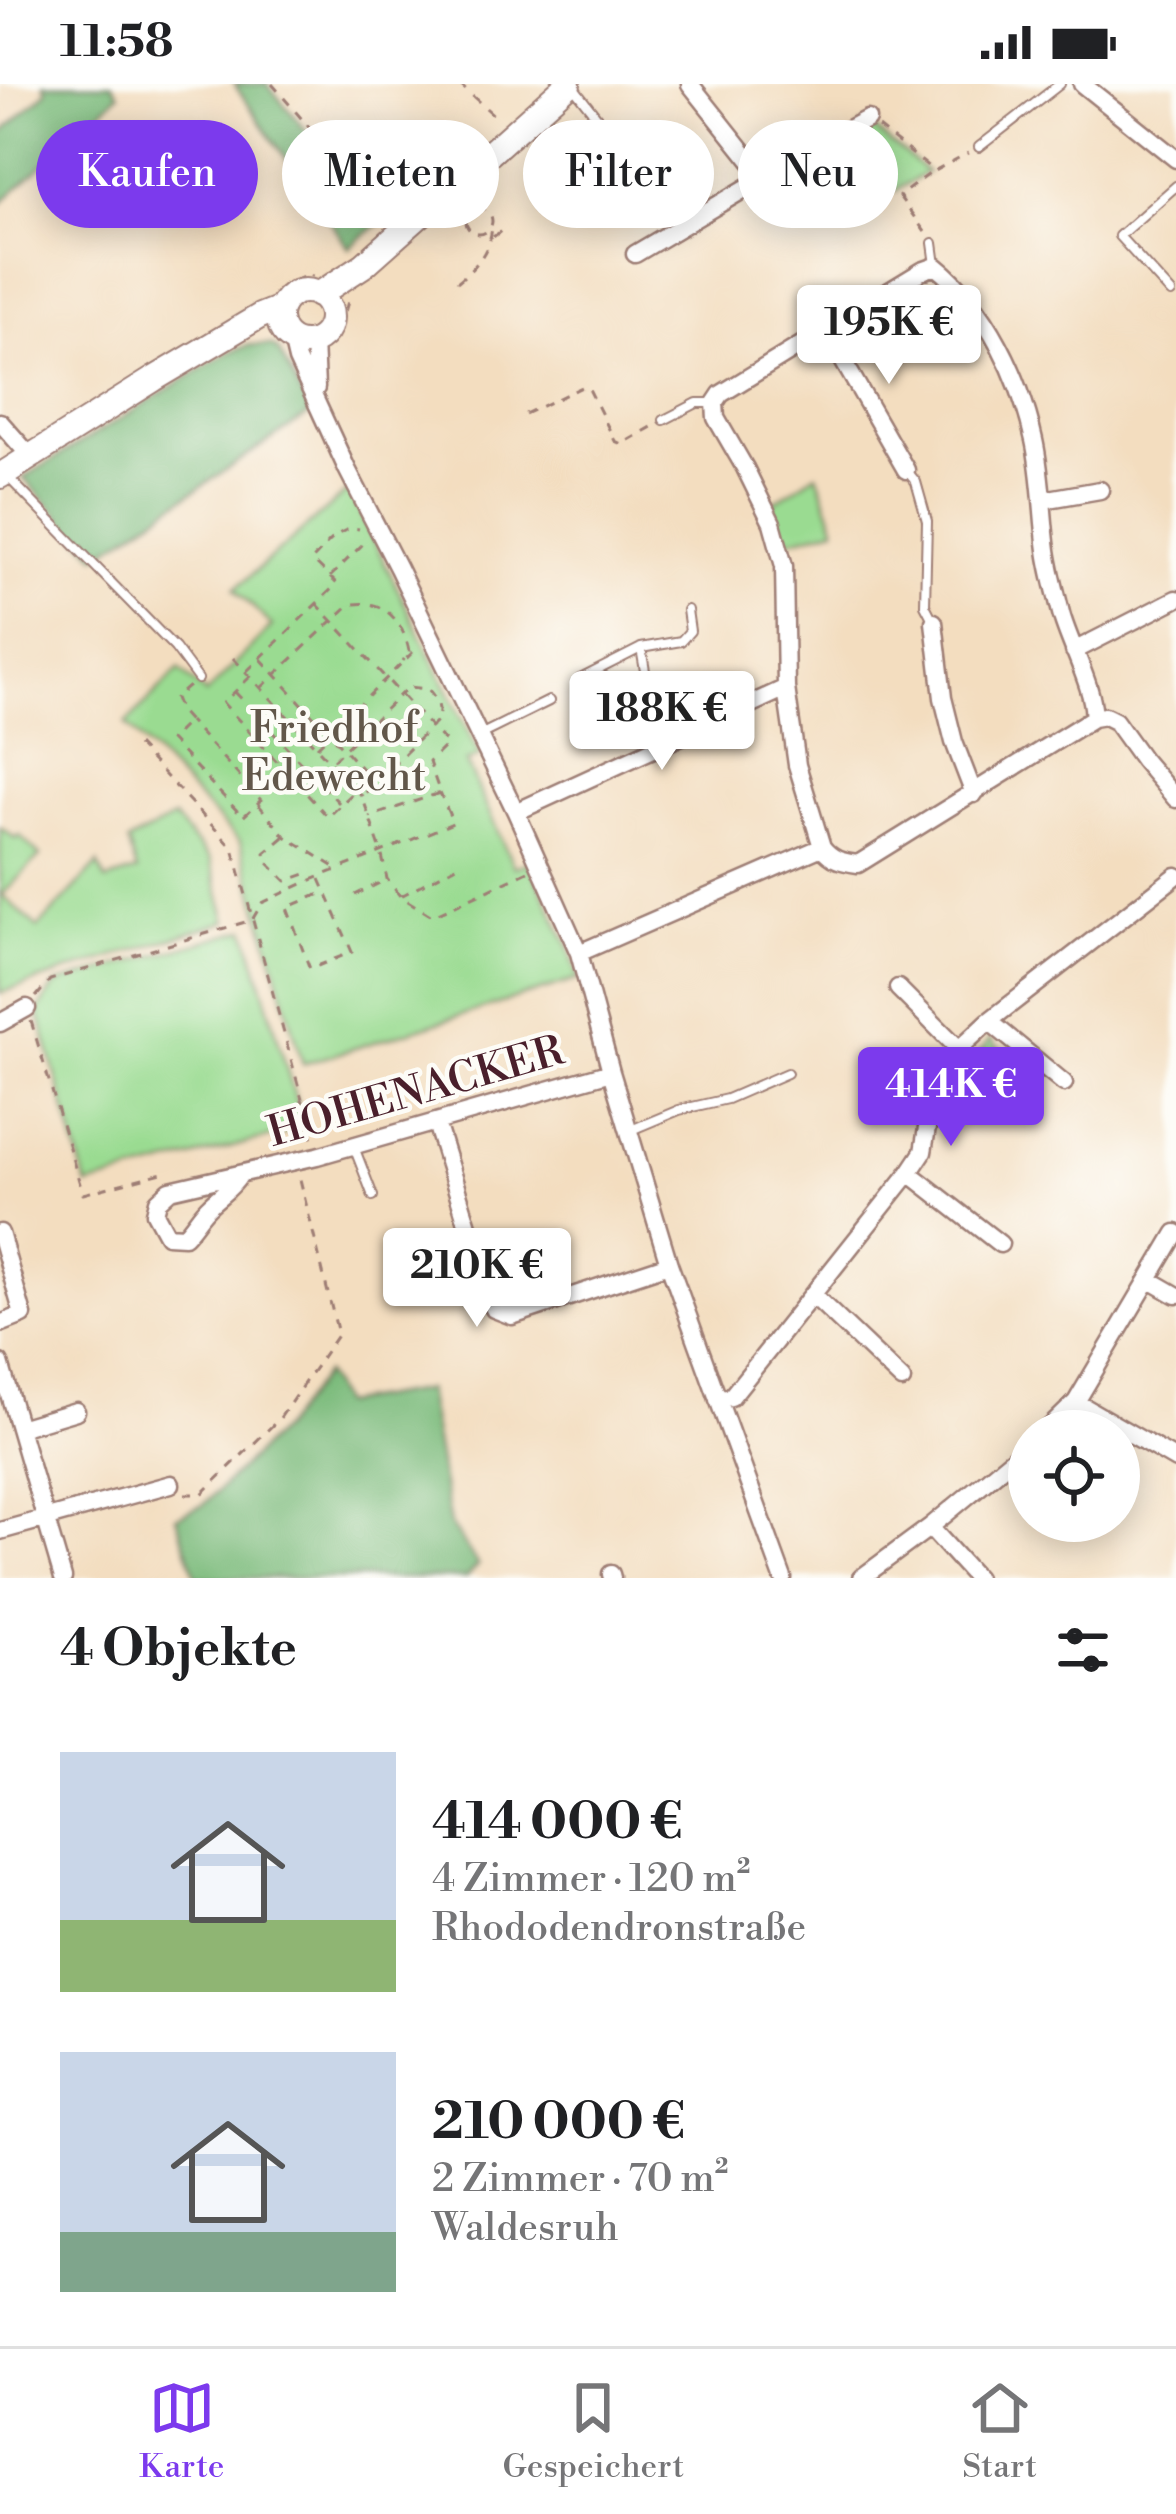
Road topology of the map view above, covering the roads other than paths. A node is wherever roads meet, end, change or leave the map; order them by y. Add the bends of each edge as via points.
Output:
1 (570, 84) edge
2 (689, 84) edge
3 (1060, 84) edge
4 (1082, 84) edge
5 (599, 120) edge
6 (738, 145) edge
7 (979, 147) road end
8 (1176, 159) edge
9 (1176, 186) edge
10 (738, 193) edge
11 (933, 243) road end
12 (635, 254) dead end
13 (936, 266) junction
14 (1171, 293) dead end
15 (332, 300) junction
16 (826, 331) junction
17 (299, 333) junction
18 (715, 403) junction
19 (664, 420) road end
20 (0, 422) edge
21 (32, 457) junction
22 (906, 470) joint
23 (2, 475) edge
24 (1100, 490) dead end
25 (1043, 500) junction
26 (1176, 599) edge
27 (687, 610) dead end
28 (934, 622) joint
29 (641, 648) junction
30 (1074, 651) junction
31 (199, 679) road end
32 (580, 679) dead end
33 (786, 688) junction
34 (549, 701) dead end
35 (1093, 718) junction
36 (479, 735) junction
37 (658, 746) junction
38 (974, 794) junction
39 (1176, 800) edge
40 (516, 812) junction
41 (822, 847) junction
42 (1176, 876) edge
43 (579, 953) junction
44 (898, 988) dead end
45 (27, 1008) road end
46 (989, 1022) junction
47 (0, 1023) edge
48 (958, 1049) junction
49 (611, 1072) junction
50 (787, 1072) dead end
51 (1064, 1083) dead end
52 (436, 1123) junction
53 (630, 1130) junction
54 (354, 1146) junction
55 (909, 1173) junction
56 (239, 1176) junction
57 (373, 1196) dead end
58 (0, 1233) edge
59 (1176, 1233) edge
60 (1000, 1244) dead end
61 (669, 1264) junction
62 (1150, 1280) junction
63 (813, 1294) junction
64 (1176, 1294) edge
65 (0, 1324) edge
66 (0, 1363) edge
67 (902, 1380) dead end
68 (718, 1400) junction
69 (1076, 1402) junction
70 (1068, 1410) edge
71 (76, 1411) dead end
72 (12, 1425) edge
73 (1176, 1460) edge
74 (1008, 1462) edge
75 (171, 1484) road end
76 (45, 1517) junction
77 (930, 1527) junction
78 (0, 1531) edge
79 (63, 1578) edge
80 (783, 1578) edge
81 (860, 1578) edge
82 (976, 1578) edge

1 - 5 lane
1 - 15 main road
2 - 6 street
3 - 7 lane
4 - 8 street
9 - 14 lane via 1119,236
10 - 12 street
11 - 13 lane
13 - 16 street
13 - 25 street via 983,318 1017,385
15 - 17 main road via 326,331
15 - 17 main road via 295,293
16 - 18 street
16 - 22 street
17 - 21 main road via 235,333
17 - 36 street via 298,360 318,406
18 - 19 lane
18 - 33 street via 784,566
20 - 21 street
21 - 23 main road
22 - 28 lane via 926,521 925,605
23 - 31 lane
24 - 25 street
25 - 30 street via 1049,565
26 - 30 street
27 - 29 lane via 685,638
28 - 38 street via 943,698
29 - 32 lane
29 - 37 lane
30 - 35 street via 1095,703
33 - 37 street
33 - 41 street via 797,765
34 - 36 lane
35 - 38 street
35 - 39 street via 1115,722
36 - 40 street
37 - 40 street
38 - 41 street via 858,864
40 - 43 street
41 - 43 street
42 - 46 street
43 - 49 street
44 - 48 street
45 - 47 street
46 - 48 street
46 - 51 street
48 - 55 street via 934,1086 923,1152
49 - 52 street, HOHENACKER
49 - 53 street
50 - 53 lane
52 - 54 street, HOHENACKER
52 - 61 street via 494,1309 512,1316
53 - 61 street
54 - 56 street, HOHENACKER
54 - 57 lane
55 - 60 street
55 - 63 street
56 - 56 street, HOHENACKER via 170,1190 155,1214 167,1234 184,1236
58 - 65 street via 23,1316
59 - 62 street
61 - 68 street
62 - 64 street
62 - 69 street
63 - 67 street
63 - 68 street via 731,1397
66 - 72 street
68 - 80 street
69 - 70 street
69 - 73 street
71 - 72 street
72 - 76 street
74 - 77 street
75 - 76 street
76 - 78 street
76 - 79 street
77 - 81 street
77 - 82 street

